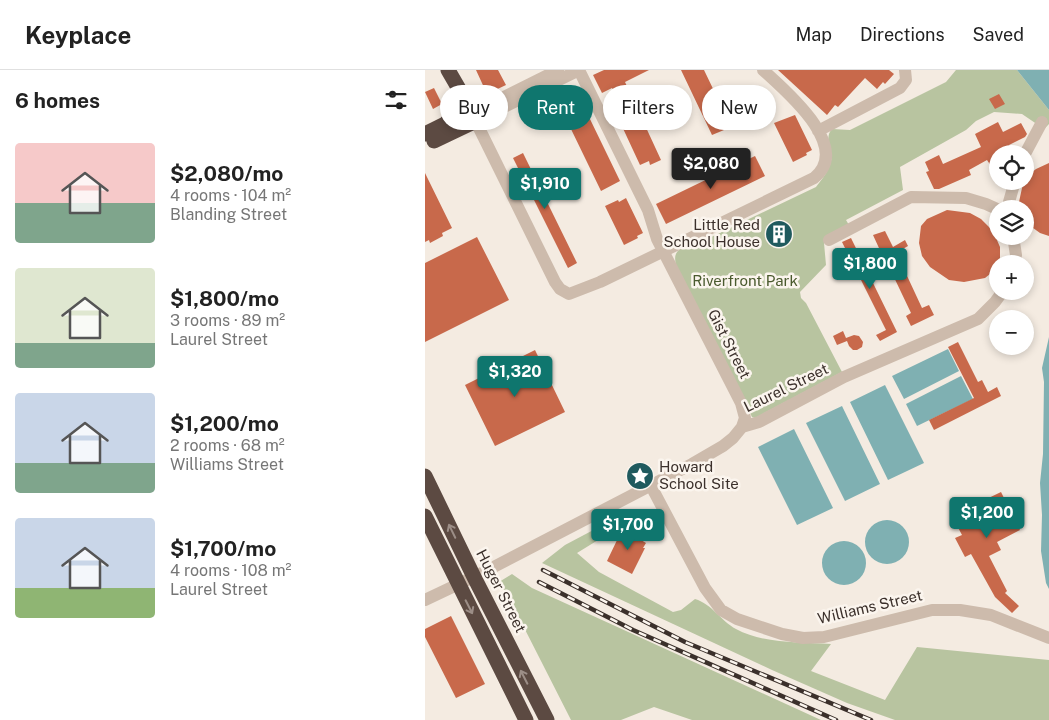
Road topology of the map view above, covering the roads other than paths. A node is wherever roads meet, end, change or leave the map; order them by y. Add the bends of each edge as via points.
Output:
1 (448, 70) edge
2 (559, 70) edge
3 (579, 70) edge
4 (763, 70) edge
5 (905, 70) edge
6 (457, 85) edge
7 (508, 98) edge
8 (508, 102) edge
9 (1042, 122) dead end
10 (440, 126) edge
11 (452, 130) edge
12 (480, 130) edge
13 (818, 132) junction
14 (425, 134) edge
15 (425, 142) edge
16 (1030, 145) edge
17 (989, 205) edge
18 (829, 240) dead end
19 (663, 251) junction
20 (996, 300) edge
21 (743, 427) junction
22 (425, 476) edge
23 (651, 486) junction
24 (425, 516) edge
25 (474, 577) junction
26 (458, 584) junction
27 (425, 600) edge
28 (1049, 638) edge
29 (526, 720) edge
30 (547, 720) edge

1 - 6 highway
2 - 7 street
3 - 8 street
3 - 19 street, Gist Street via 648,210
4 - 13 street via 804,109
5 - 13 street via 905,80 900,88
9 - 16 street
10 - 14 highway
11 - 15 highway via 434,141
12 - 19 street via 555,282 565,293 574,294
13 - 19 street via 827,157 821,173
17 - 18 street via 966,198 911,197
19 - 21 street, Gist Street via 741,403 745,418
20 - 21 street, Laurel Street via 978,319 844,377 759,422
21 - 23 street, Laurel Street via 723,446
25 -> 22 highway, Huger Street
23 - 25 street, Laurel Street
23 - 28 street, Williams Street via 705,588 721,610 737,620 803,638 932,610 960,610 991,615
24 - 26 highway
25 - 26 street, Laurel Street
30 -> 25 highway, Huger Street
26 - 27 street, Laurel Street
26 -> 29 highway

